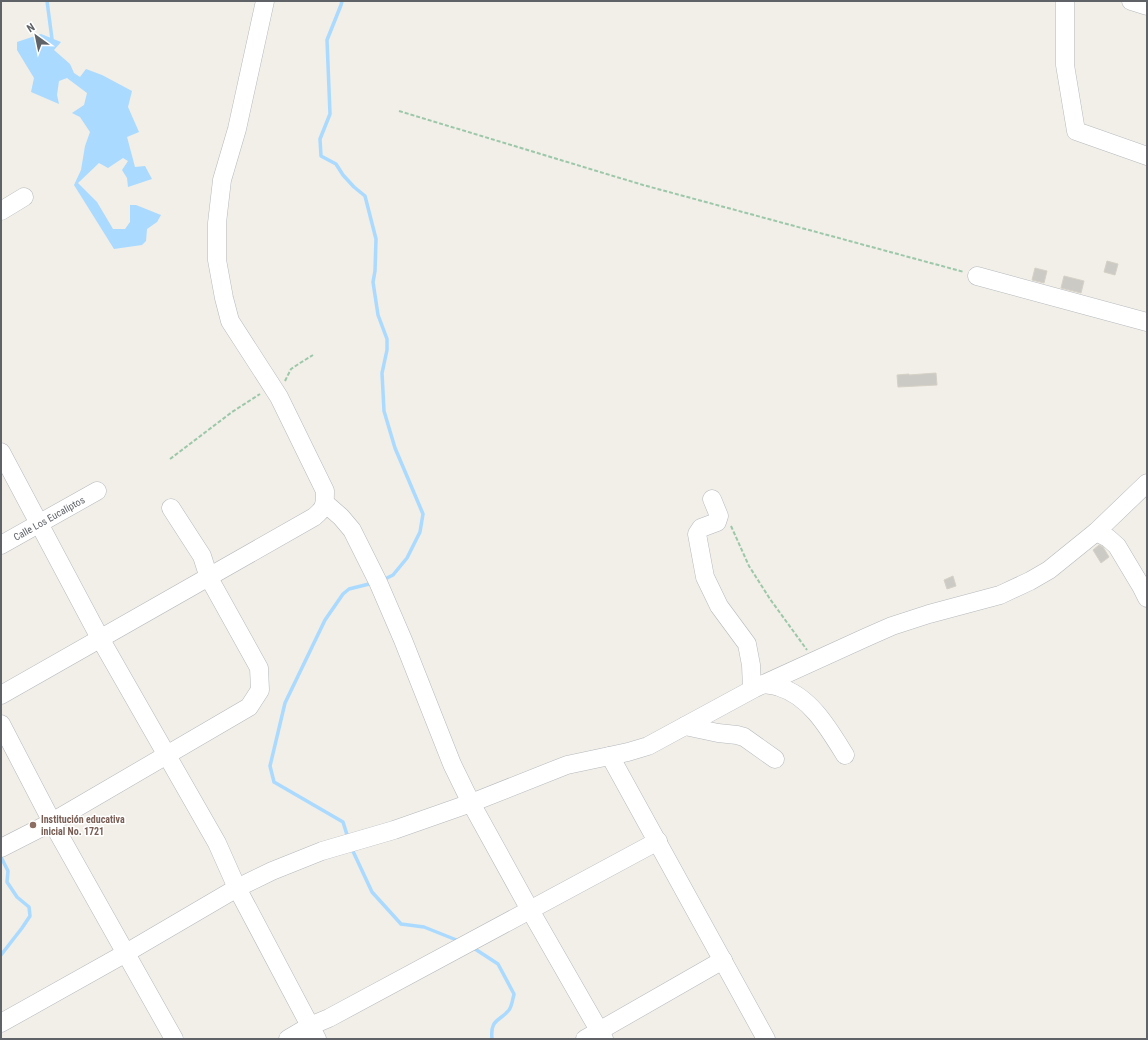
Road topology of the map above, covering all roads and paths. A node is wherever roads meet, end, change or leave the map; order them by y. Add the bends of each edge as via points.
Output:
1 (265, 1) edge
2 (1065, 1) edge
3 (1131, 1) edge
4 (1147, 6) edge
5 (398, 111) dead end
6 (1147, 156) edge
7 (24, 197) dead end
8 (1, 211) edge
9 (977, 276) joint
10 (1147, 322) edge
11 (313, 355) dead end
12 (275, 391) junction
13 (1, 452) edge
14 (170, 459) dead end
15 (1147, 483) edge
16 (97, 491) dead end
17 (712, 499) dead end
18 (325, 503) junction
19 (170, 508) dead end
20 (720, 516) junction
21 (39, 524) junction
22 (1096, 532) junction
23 (1, 545) edge
24 (209, 578) junction
25 (1147, 598) edge
26 (101, 640) junction
27 (814, 660) junction
28 (758, 686) junction
29 (1, 695) edge
30 (1, 724) edge
31 (685, 726) junction
32 (845, 755) dead end
33 (166, 756) junction
34 (610, 756) junction
35 (775, 759) dead end
36 (471, 803) junction
37 (52, 822) junction
38 (658, 841) junction
39 (1, 848) edge
40 (237, 888) junction
41 (530, 910) junction
42 (126, 953) junction
43 (723, 960) junction
44 (1, 1023) edge
45 (314, 1033) edge
46 (596, 1036) edge
47 (174, 1039) edge
48 (288, 1039) edge
49 (766, 1039) edge

1 - 12 street via 237,129 222,180 217,223 217,260 230,321
2 - 6 street via 1065,65 1076,131
3 - 4 street
5 - 9 path via 643,185
7 - 8 street
9 - 10 street
11 - 12 path via 291,369 285,381
12 - 14 path via 232,412
12 - 18 street via 325,491
13 - 21 street
15 - 22 street
16 - 21 street, Calle Los Eucaliptos
17 - 20 street
18 - 24 street via 314,517
18 - 36 street via 352,530 378,582 452,764
19 - 24 street via 202,556
20 - 27 path via 729,524 749,566 770,599
20 - 28 street via 717,522 701,528 697,534 705,577 720,606 747,644
21 - 23 street, Calle Los Eucaliptos
21 - 26 street
22 - 25 street via 1117,546
22 - 27 street via 1049,570 1000,595 892,626
24 - 26 street
24 - 33 street via 259,668 260,690 249,708
26 - 29 street
26 - 33 street
27 - 28 street
28 - 31 street
28 - 32 street via 780,687 796,694 815,711
30 - 37 street
31 - 34 street via 648,746
31 - 35 street via 744,737
33 - 37 street
33 - 40 street via 217,842
34 - 36 street via 567,765
34 - 38 street
36 - 40 street via 394,830 322,850
36 - 41 street
37 - 39 street
37 - 42 street
38 - 41 street
38 - 43 street
40 - 42 street
40 - 45 street
41 - 45 street via 329,1018
41 - 46 street
42 - 44 street
42 - 47 street
43 - 46 street
43 - 49 street
45 - 48 street

